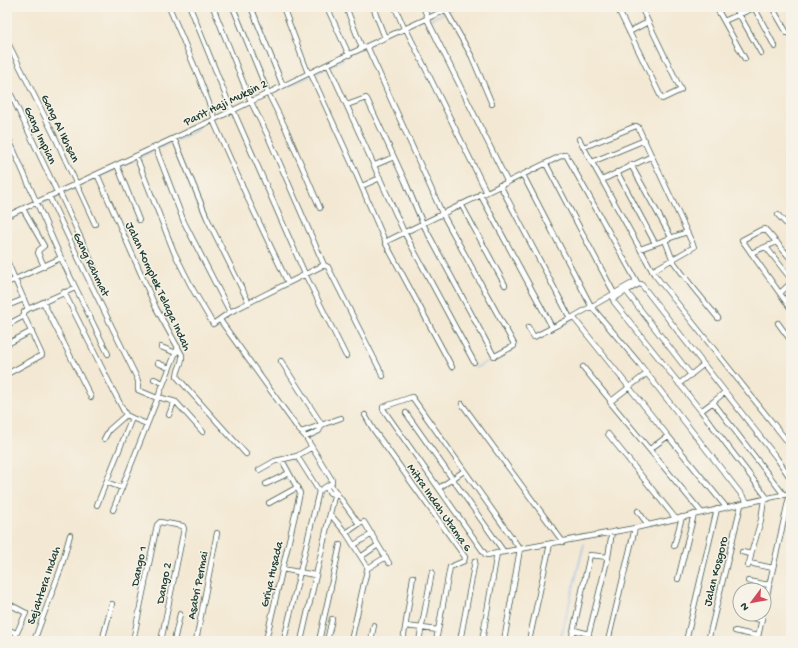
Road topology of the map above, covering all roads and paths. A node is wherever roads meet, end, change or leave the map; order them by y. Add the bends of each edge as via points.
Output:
1 (169, 7) edge
2 (190, 7) edge
3 (213, 7) edge
4 (233, 7) edge
5 (251, 7) edge
6 (283, 7) edge
7 (327, 7) edge
8 (346, 7) edge
9 (372, 7) edge
10 (395, 7) edge
11 (423, 7) edge
12 (452, 7) edge
13 (617, 7) edge
14 (641, 7) edge
15 (716, 7) edge
16 (735, 7) edge
17 (754, 7) edge
18 (772, 7) edge
19 (444, 9) edge
20 (739, 15) junction
21 (427, 18) junction
22 (648, 22) junction
23 (724, 22) junction
24 (406, 30) junction
25 (629, 32) junction
26 (787, 33) dead end
27 (385, 38) junction
28 (7, 41) edge
29 (364, 47) junction
30 (775, 47) dead end
31 (761, 53) dead end
32 (349, 55) junction
33 (745, 59) dead end
34 (328, 64) junction
35 (309, 73) junction
36 (7, 86) edge
37 (283, 86) junction
38 (268, 93) junction
39 (251, 102) junction
40 (492, 104) dead end
41 (347, 105) junction
42 (233, 111) junction
43 (214, 120) junction
44 (7, 135) edge
45 (174, 138) junction
46 (579, 139) dead end
47 (645, 140) junction
48 (155, 146) junction
49 (584, 147) junction
50 (136, 156) junction
51 (652, 156) junction
52 (394, 157) junction
53 (592, 162) junction
54 (546, 164) junction
55 (117, 165) junction
56 (375, 165) junction
57 (631, 165) junction
58 (617, 172) junction
59 (523, 175) junction
60 (98, 176) junction
61 (380, 178) junction
62 (602, 180) junction
63 (507, 181) junction
64 (77, 184) junction
65 (500, 185) junction
66 (362, 186) junction
67 (486, 191) junction
68 (58, 192) junction
69 (480, 194) junction
70 (49, 196) junction
71 (36, 202) junction
72 (461, 204) junction
73 (320, 208) dead end
74 (24, 211) junction
75 (442, 213) junction
76 (778, 215) dead end
77 (7, 216) edge
78 (139, 220) dead end
79 (95, 224) dead end
80 (423, 224) junction
81 (791, 229) edge
82 (404, 232) junction
83 (687, 232) junction
84 (671, 237) junction
85 (384, 239) dead end
86 (665, 240) junction
87 (777, 242) junction
88 (655, 243) junction
89 (766, 247) junction
90 (640, 249) junction
91 (751, 253) junction
92 (61, 258) junction
93 (791, 259) edge
94 (7, 261) edge
95 (673, 261) junction
96 (324, 265) junction
97 (44, 266) junction
98 (95, 269) dead end
99 (653, 273) junction
100 (306, 274) junction
101 (15, 279) junction
102 (791, 279) edge
103 (7, 282) edge
104 (636, 282) junction
105 (288, 283) junction
106 (791, 283) edge
107 (506, 285) dead end
108 (75, 288) junction
109 (626, 291) junction
110 (64, 292) junction
111 (614, 293) junction
112 (780, 293) junction
113 (24, 299) junction
114 (43, 302) junction
115 (249, 303) junction
116 (7, 306) edge
117 (592, 307) junction
118 (791, 308) edge
119 (28, 309) junction
120 (230, 312) junction
121 (24, 316) junction
122 (573, 318) junction
123 (718, 318) dead end
124 (220, 320) junction
125 (778, 323) dead end
126 (7, 325) edge
127 (528, 327) dead end
128 (552, 327) junction
129 (32, 331) junction
130 (791, 341) edge
131 (7, 344) edge
132 (161, 347) dead end
133 (178, 347) junction
134 (176, 353) junction
135 (108, 354) dead end
136 (346, 356) dead end
137 (281, 361) dead end
138 (474, 362) dead end
139 (158, 363) dead end
140 (704, 365) junction
141 (583, 366) dead end
142 (452, 367) dead end
143 (170, 368) junction
144 (7, 374) edge
145 (646, 374) junction
146 (692, 375) junction
147 (383, 376) dead end
148 (154, 379) dead end
149 (163, 383) junction
150 (679, 384) junction
151 (629, 387) junction
152 (725, 392) junction
153 (91, 397) dead end
154 (157, 397) junction
155 (611, 401) junction
156 (174, 402) junction
157 (713, 402) junction
158 (462, 404) dead end
159 (701, 411) junction
160 (406, 413) dead end
161 (126, 415) junction
162 (169, 415) dead end
163 (365, 415) dead end
164 (132, 418) junction
165 (341, 418) dead end
166 (147, 424) junction
167 (322, 427) junction
168 (203, 432) dead end
169 (302, 432) junction
170 (608, 434) dead end
171 (668, 436) junction
172 (306, 437) junction
173 (104, 439) dead end
174 (791, 446) edge
175 (312, 447) junction
176 (650, 449) junction
177 (246, 454) dead end
178 (297, 456) junction
179 (282, 460) junction
180 (259, 470) dead end
181 (464, 471) junction
182 (289, 474) junction
183 (452, 479) junction
184 (791, 479) edge
185 (106, 482) junction
186 (266, 484) dead end
187 (328, 486) junction
188 (122, 488) junction
189 (298, 488) junction
190 (439, 488) junction
191 (318, 491) junction
192 (335, 493) junction
193 (791, 493) edge
194 (784, 495) junction
195 (766, 499) junction
196 (268, 503) dead end
197 (748, 503) junction
198 (97, 505) dead end
199 (741, 505) junction
200 (726, 508) junction
201 (718, 509) junction
202 (113, 510) dead end
203 (638, 511) dead end
204 (702, 513) junction
205 (694, 514) junction
206 (329, 516) junction
207 (682, 517) junction
208 (676, 519) junction
209 (360, 524) junction
210 (648, 525) junction
211 (635, 528) junction
212 (184, 529) joint
213 (612, 532) junction
214 (217, 533) dead end
215 (346, 533) junction
216 (372, 534) junction
217 (70, 535) dead end
218 (563, 542) junction
219 (550, 544) junction
220 (340, 545) dead end
221 (354, 545) junction
222 (378, 545) junction
223 (674, 546) dead end
224 (520, 549) junction
225 (504, 552) junction
226 (742, 552) dead end
227 (497, 553) junction
228 (362, 556) junction
229 (751, 556) dead end
230 (386, 557) junction
231 (608, 557) junction
232 (475, 561) dead end
233 (390, 563) dead end
234 (773, 568) junction
235 (282, 569) junction
236 (367, 570) dead end
237 (299, 572) junction
238 (432, 572) dead end
239 (315, 575) junction
240 (413, 577) dead end
241 (678, 579) dead end
242 (748, 580) dead end
243 (756, 582) edge
244 (770, 582) edge
245 (7, 603) edge
246 (112, 604) dead end
247 (180, 614) dead end
248 (332, 619) dead end
249 (761, 622) edge
250 (374, 625) dead end
251 (406, 626) junction
252 (7, 629) edge
253 (422, 629) junction
254 (438, 630) junction
255 (574, 630) junction
256 (735, 631) dead end
257 (16, 633) junction
258 (589, 634) junction
259 (757, 639) edge
260 (13, 641) edge
261 (34, 641) edge
262 (102, 641) edge
263 (133, 641) edge
264 (161, 641) edge
265 (174, 641) edge
266 (196, 641) edge
267 (266, 641) edge
268 (285, 641) edge
269 (301, 641) edge
270 (319, 641) edge
271 (328, 641) edge
272 (351, 641) edge
273 (371, 641) edge
274 (403, 641) edge
275 (420, 641) edge
276 (436, 641) edge
277 (460, 641) edge
278 (482, 641) edge
279 (504, 641) edge
280 (529, 641) edge
281 (571, 641) edge
282 (587, 641) edge
283 (608, 641) edge
284 (686, 641) edge
285 (708, 641) edge

1 - 43 street
2 - 42 street
3 - 39 street
4 - 38 street
5 - 37 street
6 - 35 street
7 - 32 street
8 - 29 street
9 - 27 street
10 - 24 street
11 - 21 street
12 - 19 street, Parit Haji Muksin 2
13 - 25 street
14 - 22 street
15 - 23 street
16 - 20 street
17 - 20 street
17 - 30 street
18 - 26 street
19 - 21 street, Parit Haji Muksin 2
19 - 40 street via 472,57
20 - 23 street
20 - 31 street
21 - 24 street, Parit Haji Muksin 2
21 - 63 street
22 - 25 street
22 - 25 street via 681,90 662,99
23 - 33 street
24 - 27 street, Parit Haji Muksin 2
24 - 67 street
27 - 29 street, Parit Haji Muksin 2
28 - 64 street, Gang Al Ikhsan
29 - 32 street, Parit Haji Muksin 2
29 - 75 street
32 - 34 street, Parit Haji Muksin 2
34 - 35 street, Parit Haji Muksin 2
34 - 41 street
35 - 37 street, Parit Haji Muksin 2
35 - 66 street
36 - 68 street, Gang Impian
37 - 38 street, Parit Haji Muksin 2
38 - 39 street, Parit Haji Muksin 2
38 - 73 street
39 - 42 street, Parit Haji Muksin 2
39 - 96 street
41 - 52 street via 366,98
41 - 56 street
42 - 43 street, Parit Haji Muksin 2
42 - 100 street
43 - 45 street, Parit Haji Muksin 2
43 - 105 street
44 - 71 street
45 - 48 street, Parit Haji Muksin 2
45 - 115 street via 204,211
46 - 49 street
47 - 49 street via 636,126
47 - 51 street
47 - 53 street
48 - 50 street, Parit Haji Muksin 2
48 - 120 street via 186,227
49 - 53 street
50 - 55 street, Parit Haji Muksin 2
50 - 124 street via 174,252 210,321 213,324
51 - 57 street
51 - 83 street
52 - 56 street
52 - 80 street
53 - 62 street
54 - 59 street
54 - 104 street via 566,155
54 - 111 street
55 - 60 street, Parit Haji Muksin 2
55 - 78 street
56 - 61 street
57 - 58 street
57 - 84 street
58 - 62 street
58 - 88 street
59 - 63 street
59 - 117 street
60 - 64 street, Parit Haji Muksin 2
60 - 133 street, Jalan Komplek Telaga Indah via 150,295
61 - 66 street
61 - 82 street
62 - 90 street
63 - 65 street
64 - 68 street, Parit Haji Muksin 2
64 - 79 street, Gang Al Ikhsan
65 - 67 street
65 - 122 street
66 - 85 street
67 - 69 street
68 - 70 street, Parit Haji Muksin 2
68 - 98 street, Gang Impian
69 - 72 street
69 - 128 street
70 - 71 street, Parit Haji Muksin 2
70 - 154 street, Gang Rahmat via 137,378 138,390
71 - 74 street, Parit Haji Muksin 2
71 - 92 street
72 - 75 street
72 - 107 street
74 - 77 street, Parit Haji Muksin 2
74 - 97 street via 44,246 38,253
75 - 80 street
75 - 80 street via 514,346 495,356
76 - 81 street
80 - 82 street
82 - 138 street
82 - 142 street via 385,242
83 - 84 street
83 - 95 street via 694,248
84 - 86 street
86 - 88 street
86 - 95 street
87 - 89 street
87 - 91 street via 765,230 761,230 742,240
87 - 93 street
88 - 90 street
89 - 91 street
89 - 102 street
90 - 99 street
91 - 112 street
92 - 97 street
92 - 108 street
94 - 101 street
95 - 99 street
95 - 123 street
96 - 100 street
96 - 147 street via 328,267
97 - 101 street
99 - 174 street
100 - 105 street
100 - 136 street
101 - 103 street
101 - 113 street
104 - 109 street
104 - 111 street
104 - 140 street via 641,284
105 - 115 street
106 - 112 street
108 - 110 street
108 - 135 street
109 - 146 street
109 - 150 street via 613,301
110 - 114 street
110 - 161 street
111 - 117 street
112 - 118 street
113 - 116 street
113 - 119 street
114 - 119 street
114 - 153 street
115 - 120 street
117 - 122 street
117 - 145 street
119 - 121 street
120 - 124 street
121 - 126 street
121 - 129 street
122 - 128 street
122 - 151 street
124 - 169 street
125 - 130 street
127 - 128 street via 534,336
129 - 131 street
129 - 144 street via 41,356
132 - 134 street
133 - 134 street
133 - 177 street, Jalan Komplek Telaga Indah via 182,359 178,378
134 - 143 street
137 - 167 street
139 - 143 street
140 - 146 street
140 - 152 street
141 - 155 street
143 - 149 street
145 - 151 street
145 - 197 street
146 - 150 street
148 - 149 street
149 - 154 street
150 - 159 street
151 - 155 street
151 - 171 street
152 - 157 street
152 - 184 street
154 - 156 street
154 - 166 street
155 - 176 street
156 - 162 street
156 - 168 street
157 - 159 street
157 - 194 street
158 - 218 street
159 - 195 street
160 - 183 street
161 - 164 street
161 - 173 street via 109,430
163 - 254 street, Mitra Indah Utama 6 via 465,557 464,561 450,567
164 - 166 street
164 - 185 street
165 - 167 street
166 - 188 street
167 - 169 street
167 - 172 street
169 - 172 street
170 - 208 street
171 - 176 street
171 - 200 street
172 - 175 street
175 - 178 street
175 - 187 street via 332,480
176 - 204 street
178 - 179 street
178 - 191 street
179 - 180 street
179 - 182 street
181 - 183 street
181 - 190 street via 412,397 383,407
181 - 224 street
182 - 186 street
182 - 189 street
183 - 190 street
183 - 225 street
185 - 188 street
185 - 198 street
187 - 191 street
187 - 192 street
188 - 202 street
189 - 196 street
189 - 235 street, Griya Husada via 300,493
190 - 227 street via 485,554
191 - 237 street
192 - 206 street
192 - 209 street
193 - 194 street
193 - 234 street
194 - 195 street
195 - 197 street
195 - 226 street via 751,554
197 - 199 street
199 - 200 street
199 - 285 street, Jalan Kosgoro
200 - 201 street
201 - 204 street
201 - 284 street
203 - 210 street
204 - 205 street
205 - 207 street
205 - 241 street
206 - 215 street
206 - 239 street
207 - 208 street
207 - 223 street
208 - 210 street
209 - 215 street
209 - 216 street via 364,522
210 - 211 street
211 - 213 street
211 - 283 street
212 - 263 street, Dango 1 via 183,526 160,522 157,524
212 - 264 street, Dango 2
213 - 218 street
213 - 231 street
214 - 266 street, Asabri Permai
215 - 221 street
216 - 221 street
216 - 222 street
217 - 261 street, Sejahtera Indah via 61,568
218 - 219 street
219 - 224 street
219 - 280 street
220 - 270 street
221 - 228 street
222 - 228 street
222 - 230 street
224 - 225 street
224 - 279 street
225 - 227 street
227 - 278 street
228 - 230 street via 368,568
229 - 234 street via 749,564
230 - 233 street
231 - 255 street via 590,554
231 - 258 street
232 - 277 street
234 - 244 street
235 - 237 street
235 - 267 street, Griya Husada
236 - 272 street
237 - 239 street
237 - 268 street
238 - 253 street
239 - 269 street
240 - 251 street
242 - 243 street
245 - 257 street via 26,613
246 - 262 street
247 - 265 street
248 - 271 street
249 - 259 street
250 - 273 street
251 - 253 street
251 - 274 street
252 - 257 street
253 - 254 street
253 - 275 street
254 - 276 street, Mitra Indah Utama 6
255 - 258 street
255 - 281 street
256 - 259 street
257 - 260 street
258 - 282 street

